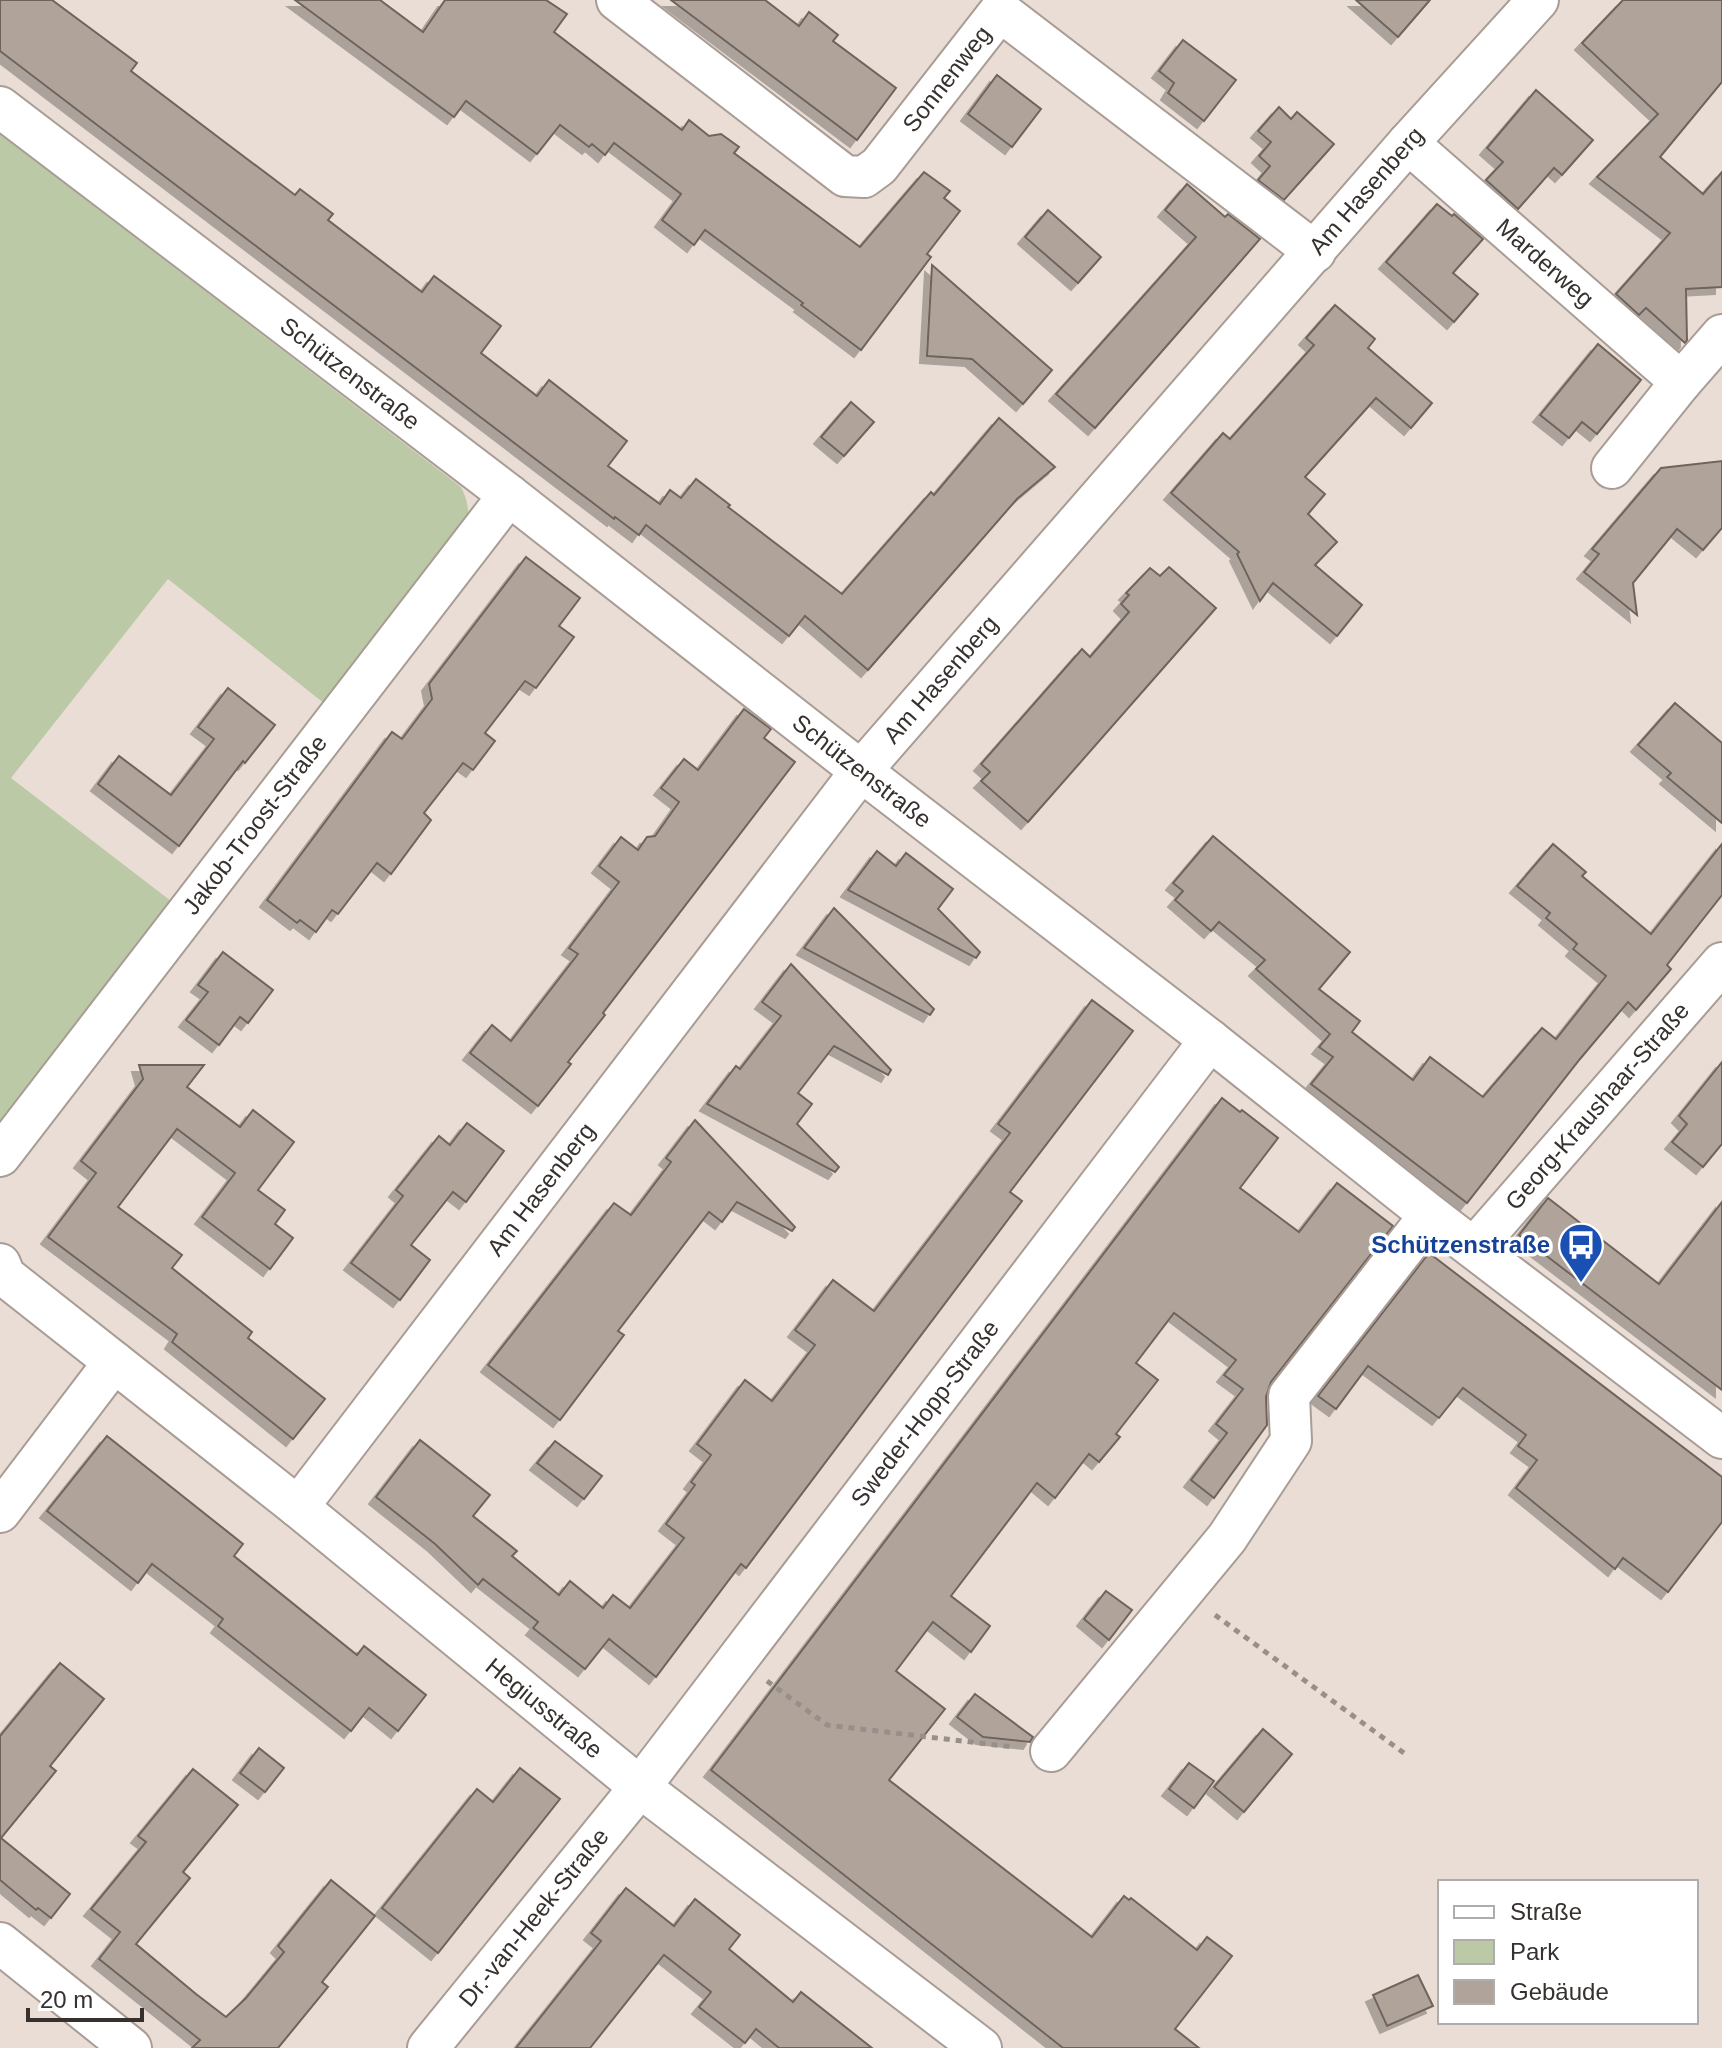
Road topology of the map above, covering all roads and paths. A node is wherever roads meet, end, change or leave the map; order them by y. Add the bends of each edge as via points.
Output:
1 (617, 0) edge
2 (1538, 0) edge
3 (1004, 5) edge
4 (0, 107) edge
5 (1408, 143) junction
6 (1315, 252) junction
7 (1722, 335) edge
8 (1681, 382) junction
9 (1612, 468) dead end
10 (509, 495) junction
11 (861, 771) junction
12 (1722, 963) edge
13 (1210, 1040) junction
14 (0, 1156) edge
15 (1430, 1215) junction
16 (1474, 1248) junction
17 (0, 1264) edge
18 (114, 1362) junction
19 (1722, 1438) edge
20 (298, 1507) junction
21 (0, 1512) edge
22 (1183, 1591) junction
23 (737, 1659) junction
24 (1051, 1751) joint
25 (1408, 1756) dead end
26 (640, 1787) junction
27 (0, 1943) edge
28 (131, 2048) edge
29 (428, 2048) edge
30 (981, 2048) edge

1 - 3 street, Sonnenweg via 845,176 864,177 879,166
2 - 5 street, Am Hasenberg
3 - 6 street, Sonnenweg
4 - 10 street, Schützenstraße
5 - 6 street, Am Hasenberg
5 - 8 street, Marderweg
6 - 11 street, Am Hasenberg
7 - 8 street
8 - 9 street
10 - 11 street, Schützenstraße
10 - 14 street, Jakob-Troost-Straße
11 - 13 street, Schützenstraße
11 - 20 street, Am Hasenberg
12 - 16 street, Georg-Kraushaar-Straße
13 - 15 street, Schützenstraße
13 - 23 street, Sweder-Hopp-Straße
15 - 16 street, Schützenstraße
15 - 22 street via 1289,1396 1291,1441 1227,1538
16 - 19 street, Schützenstraße
17 - 18 street, Hegiusstraße via 5,1276
18 - 20 street, Hegiusstraße
18 - 21 street
20 - 26 street, Hegiusstraße
22 - 24 street
22 - 25 path
23 - 24 path via 827,1725
23 - 26 street, Sweder-Hopp-Straße
26 - 29 street, Dr.-van-Heek-Straße
26 - 30 street, Hegiusstraße
27 - 28 street

